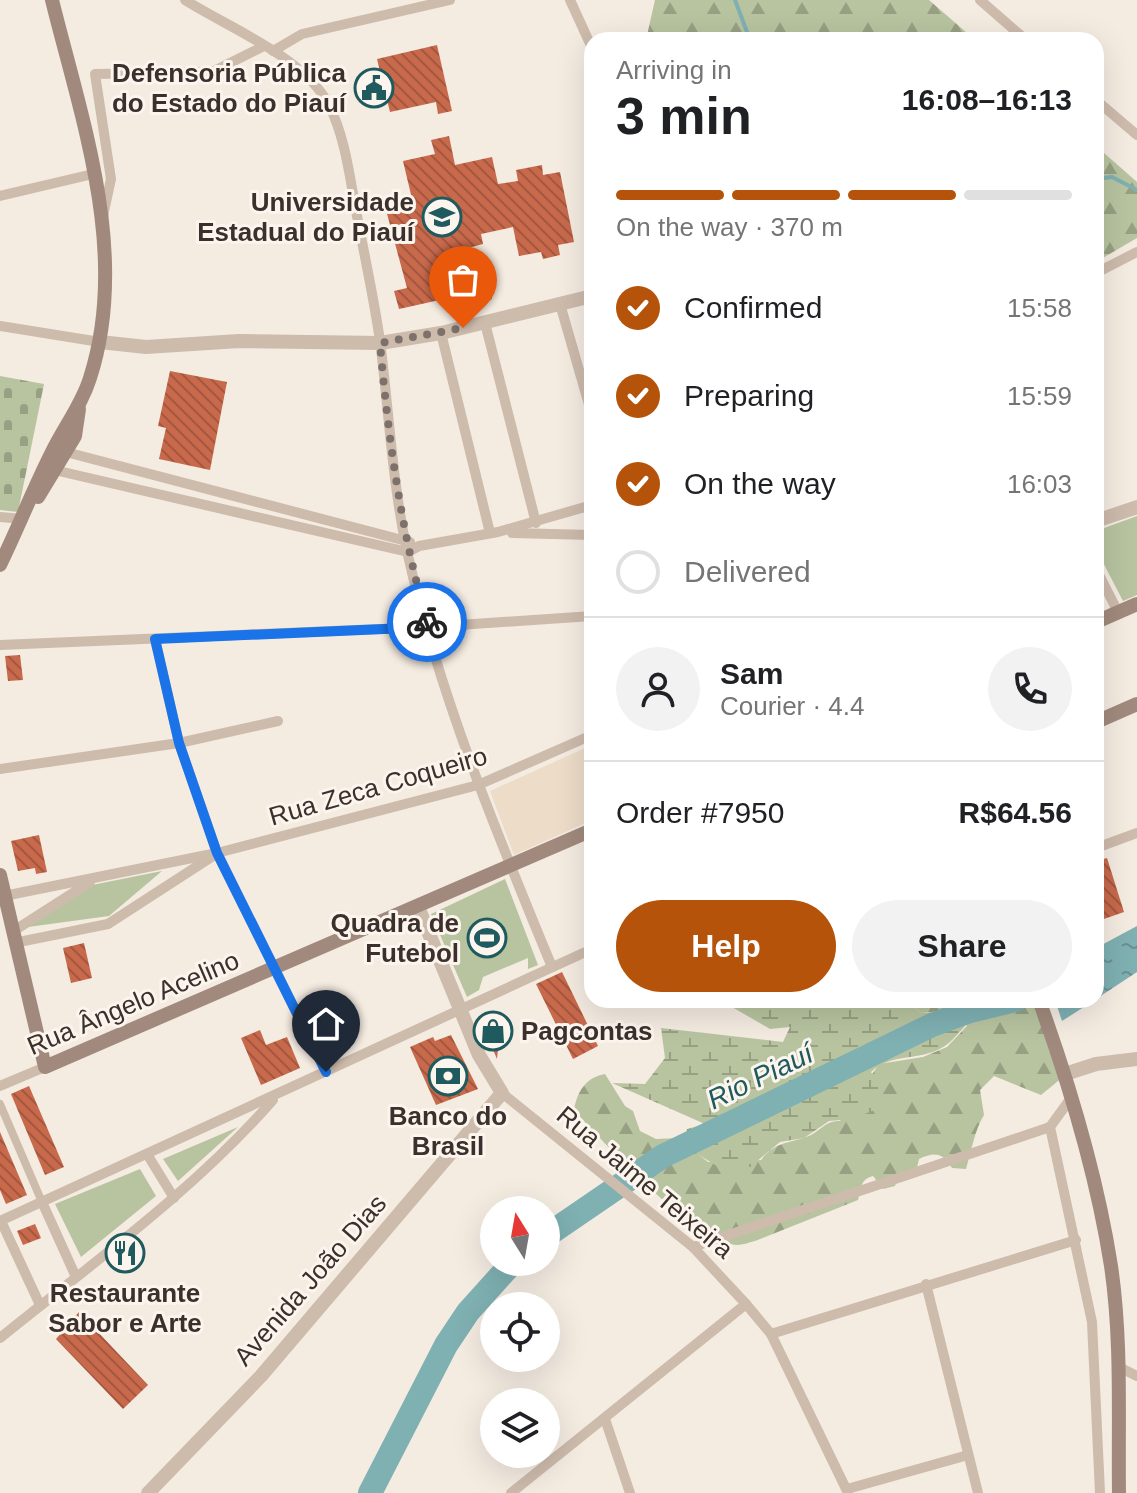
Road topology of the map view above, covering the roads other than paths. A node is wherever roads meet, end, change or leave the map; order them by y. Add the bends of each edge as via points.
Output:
1 (52, 0) edge
2 (185, 0) edge
3 (450, 0) edge
4 (570, 0) edge
5 (980, 0) edge
6 (585, 32) edge
7 (1017, 32) edge
8 (262, 47) junction
9 (273, 51) junction
10 (1104, 107) edge
11 (1137, 135) edge
12 (93, 174) junction
13 (0, 196) edge
14 (102, 220) junction
15 (1137, 252) edge
16 (1104, 269) edge
17 (584, 298) edge
18 (560, 304) junction
19 (485, 323) junction
20 (0, 326) edge
21 (441, 333) junction
22 (100, 342) junction
23 (380, 343) junction
24 (584, 379) edge
25 (60, 450) junction
26 (50, 469) junction
27 (238, 495) junction
28 (1137, 507) edge
29 (584, 508) edge
30 (233, 510) junction
31 (25, 515) junction
32 (0, 517) edge
33 (1104, 518) edge
34 (536, 523) junction
35 (494, 532) junction
36 (584, 535) edge
37 (407, 546) junction
38 (0, 565) edge
39 (1104, 585) edge
40 (1137, 604) edge
41 (1118, 612) junction
42 (584, 617) edge
43 (1104, 618) edge
44 (429, 627) junction
45 (155, 639) junction
46 (0, 645) edge
47 (1137, 704) edge
48 (1104, 718) edge
49 (278, 721) dead end
50 (584, 739) edge
51 (179, 743) junction
52 (0, 769) edge
53 (478, 785) junction
54 (1137, 833) edge
55 (584, 834) edge
56 (1104, 845) edge
57 (217, 853) junction
58 (510, 866) junction
59 (0, 875) edge
60 (95, 879) junction
61 (4, 896) junction
62 (418, 907) junction
63 (9, 940) edge
64 (584, 953) edge
65 (552, 967) junction
66 (274, 968) junction
67 (1042, 1008) edge
68 (460, 1009) junction
69 (1137, 1059) edge
70 (45, 1067) junction
71 (326, 1072) junction
72 (1065, 1074) junction
73 (0, 1086) edge
74 (502, 1093) junction
75 (276, 1096) junction
76 (1071, 1098) junction
77 (0, 1104) edge
78 (1050, 1127) junction
79 (147, 1154) junction
80 (174, 1198) junction
81 (42, 1202) junction
82 (1, 1221) edge
83 (1076, 1240) junction
84 (693, 1247) junction
85 (76, 1277) junction
86 (926, 1284) junction
87 (746, 1304) junction
88 (40, 1305) junction
89 (771, 1334) junction
90 (0, 1338) edge
91 (1117, 1366) junction
92 (1137, 1376) edge
93 (605, 1419) junction
94 (968, 1455) junction
95 (848, 1491) edge
96 (628, 1492) edge
97 (148, 1493) edge
98 (511, 1493) edge
99 (978, 1493) edge
100 (1100, 1493) edge
101 (1119, 1493) edge

1 - 12 main road
2 - 8 street
3 - 9 street via 302,34
4 - 6 street
5 - 7 street
8 - 9 street
8 - 14 street via 212,72 95,74 111,179
9 - 23 street via 316,85 336,122
10 - 11 street
12 - 13 street
12 - 14 main road
14 - 22 main road via 107,276
15 - 16 street
17 - 18 street
18 - 19 street
18 - 24 street
19 - 21 street
19 - 34 street
20 - 22 street
21 - 23 street
21 - 35 street
22 - 23 street via 146,347
22 - 25 main road via 77,426
23 - 37 street via 392,464
25 - 26 main road
25 - 27 street
26 - 30 street
26 - 31 main road
27 - 30 street
27 - 37 street
28 - 33 street
29 - 34 street
30 - 37 street
31 - 32 street
31 - 38 main road
34 - 35 street
35 - 36 street
35 - 37 street
37 - 44 street
39 - 41 street
40 - 41 main road
41 - 43 main road
42 - 44 street
44 - 45 street
44 - 53 street
45 - 46 street
45 - 51 street
47 - 48 main road
49 - 51 street
50 - 53 street, Rua Zeca Coqueiro
51 - 52 street
51 - 57 street
53 - 57 street, Rua Zeca Coqueiro
53 - 58 street
54 - 56 street
55 - 58 main road, Rua Ângelo Acelino
57 - 60 street, Rua Zeca Coqueiro
57 - 63 street via 108,924
57 - 66 street
58 - 62 main road, Rua Ângelo Acelino
58 - 65 street
59 - 61 main road
60 - 61 street, Rua Zeca Coqueiro
60 - 63 street
61 - 63 main road
62 - 66 main road, Rua Ângelo Acelino
62 - 68 street, Rua Jaime Teixeira
63 - 70 main road
64 - 65 street
65 - 68 street
66 - 70 main road, Rua Ângelo Acelino
66 - 71 street
67 - 72 main road
68 - 71 street
68 - 74 street, Rua Jaime Teixeira
69 - 72 street
70 - 73 street, Rua Ângelo Acelino
71 - 75 street
72 - 76 main road
74 - 84 street, Rua Jaime Teixeira
74 - 97 street, Avenida João Dias via 261,1376
75 - 79 street
75 - 80 street
76 - 78 street
76 - 91 main road via 1111,1268
77 - 81 street
78 - 83 street
78 - 84 street
79 - 80 street
79 - 81 street
80 - 85 street
81 - 82 street
81 - 85 street
82 - 88 street
83 - 86 street
83 - 100 street via 1094,1337
84 - 87 street, Rua Jaime Teixeira
85 - 88 street
86 - 89 street
86 - 94 street
87 - 89 street, Rua Jaime Teixeira
87 - 93 street
88 - 90 street
89 - 95 street, Rua Jaime Teixeira
91 - 92 street
91 - 101 main road
93 - 96 street
93 - 98 street
94 - 95 street
94 - 99 street

